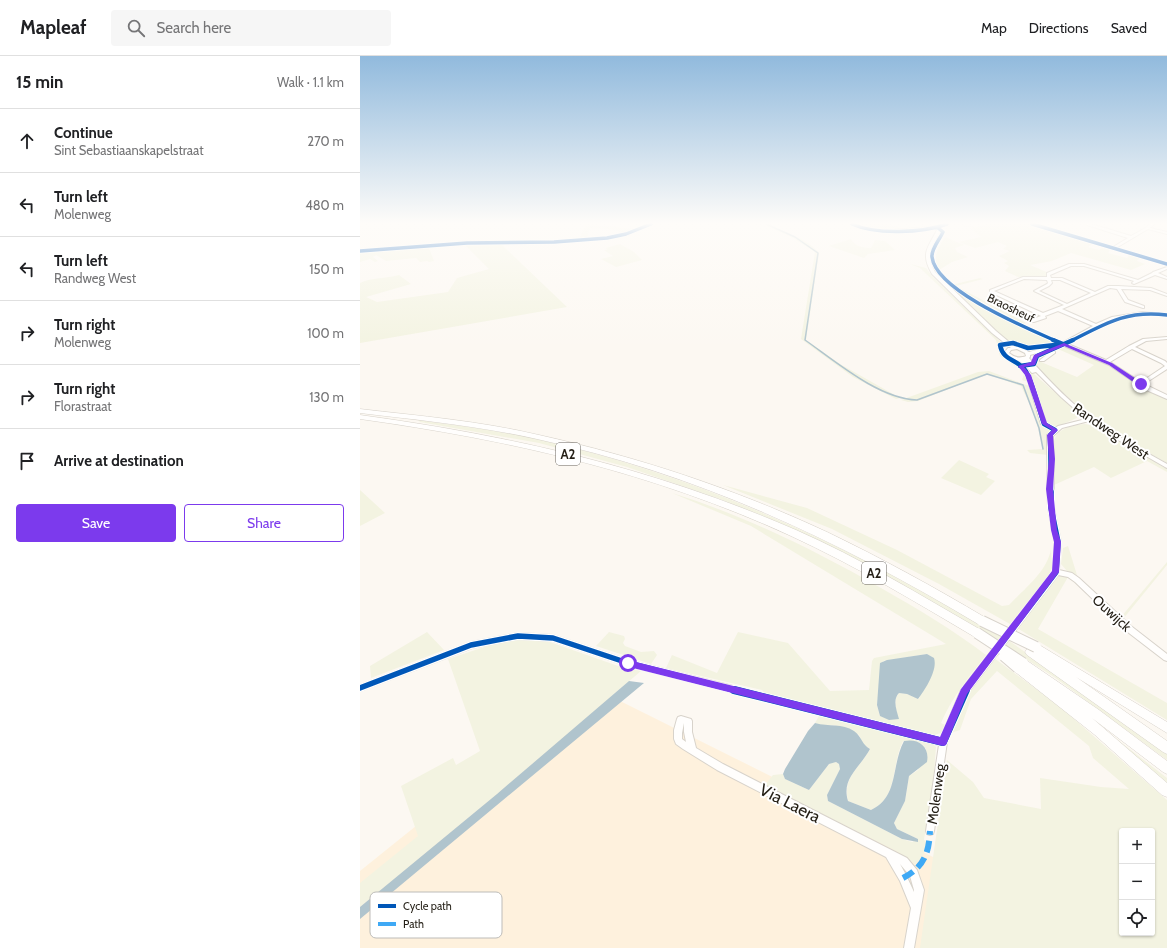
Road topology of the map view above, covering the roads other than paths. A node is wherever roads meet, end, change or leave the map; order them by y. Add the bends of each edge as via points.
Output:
1 (929, 266) edge
2 (1068, 266) edge
3 (1086, 266) edge
4 (1167, 268) edge
5 (1154, 273) junction
6 (1047, 278) junction
7 (1167, 278) edge
8 (1137, 282) junction
9 (1118, 287) junction
10 (1136, 288) junction
11 (1094, 293) junction
12 (1167, 296) edge
13 (1067, 305) junction
14 (1143, 307) dead end
15 (1058, 309) junction
16 (1043, 315) junction
17 (1167, 315) edge
18 (1032, 322) dead end
19 (1096, 326) junction
20 (1167, 338) edge
21 (1064, 344) junction
22 (1131, 347) junction
23 (1012, 348) junction
24 (1051, 348) junction
25 (1025, 356) junction
26 (1042, 360) dead end
27 (1106, 362) junction
28 (1166, 364) edge
29 (1030, 384) dead end
30 (1141, 384) junction
31 (1167, 397) edge
32 (360, 411) edge
33 (360, 417) edge
34 (1088, 418) junction
35 (1055, 430) junction
36 (1167, 466) edge
37 (1056, 572) junction
38 (1033, 649) junction
39 (1167, 658) edge
40 (1021, 666) junction
41 (360, 688) edge
42 (1167, 728) edge
43 (943, 742) junction
44 (1167, 748) edge
45 (692, 749) dead end
46 (1167, 768) edge
47 (1167, 791) edge
48 (930, 831) dead end
49 (909, 948) edge

1 - 23 street via 939,280
2 - 6 street via 1048,274
3 - 8 street
4 - 5 street
5 - 7 street
5 - 8 street
6 - 11 street via 1061,279
6 - 13 street via 1050,283 1036,291
6 - 16 street via 1020,278 991,291
8 - 10 street via 1134,283
9 - 10 street
9 - 11 street via 1109,287
9 - 14 street via 1126,301
10 - 12 street
11 - 13 street
13 - 15 street
15 - 16 street
15 - 19 street
16 - 18 street via 1044,317
17 - 19 street via 1152,313 1125,316
19 - 21 street
20 - 22 street via 1145,340
21 - 24 street
21 - 27 street
22 - 27 street
22 - 28 street
23 - 25 street
23 - 25 street, Randweg West via 1006,351 1007,355
24 - 25 street
24 - 26 street via 1053,352
25 - 34 street, Randweg West via 1040,376
27 - 30 street
28 - 30 street
29 - 35 street via 1044,424
30 - 31 street
32 - 38 highway, A2, bridge via 457,422 513,432 596,451 671,474 747,501 828,537 899,573
33 - 40 highway, A2, bridge via 450,429 557,451 618,467 694,492 774,524 898,587 976,632
34 - 35 street
34 - 36 street, Randweg West
35 - 37 street via 1050,435 1050,489 1053,523 1058,542
37 - 39 street, Ouwijck via 1070,575 1077,580 1117,619
37 - 43 street, Molenweg via 964,692
38 - 42 highway, A2
38 - 44 highway, A2
40 - 46 highway, A2 via 1095,714
40 - 47 highway, A2
41 - 43 street via 471,645 518,636 553,638 628,663
43 - 48 street, Molenweg
45 - 49 street, Via Laera via 720,767 890,855 908,887 915,907

